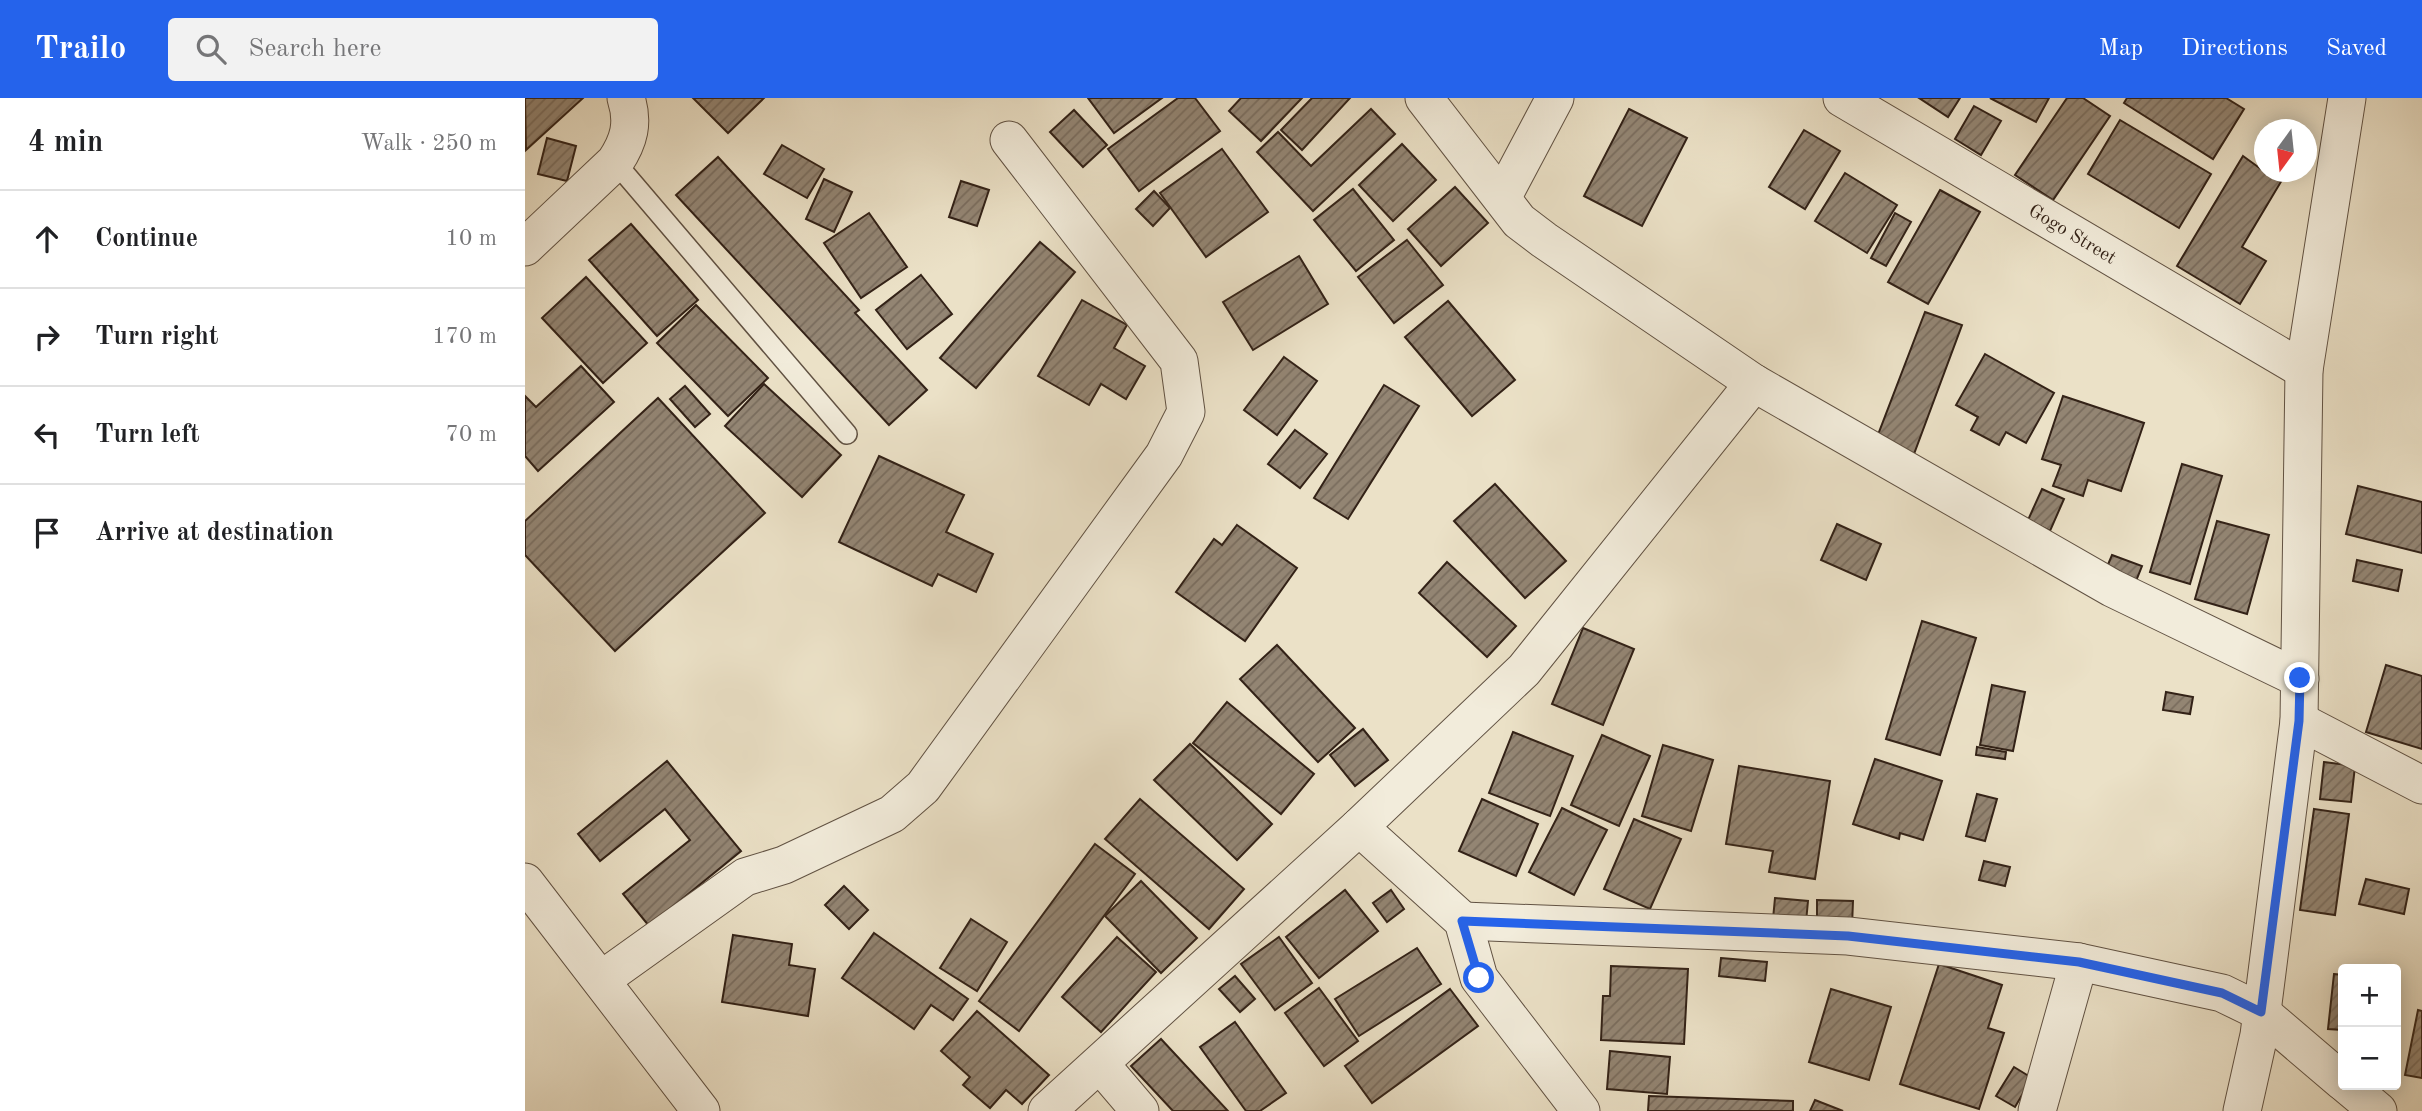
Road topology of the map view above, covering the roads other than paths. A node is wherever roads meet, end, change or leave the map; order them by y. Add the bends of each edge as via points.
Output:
1 (626, 98) edge
2 (1424, 98) edge
3 (1555, 98) edge
4 (1842, 98) edge
5 (2347, 98) edge
6 (1009, 139) dead end
7 (615, 162) junction
8 (1502, 198) junction
9 (525, 247) edge
10 (2304, 370) junction
11 (1754, 383) junction
12 (847, 434) dead end
13 (2300, 678) junction
14 (2299, 721) junction
15 (2422, 785) edge
16 (1359, 827) junction
17 (525, 882) edge
18 (1462, 921) junction
19 (2079, 962) junction
20 (601, 980) junction
21 (2261, 1012) junction
22 (1100, 1064) junction
23 (2338, 1077) edge
24 (2353, 1090) edge
25 (701, 1111) edge
26 (1047, 1111) edge
27 (1140, 1111) edge
28 (1581, 1111) edge
29 (2036, 1111) edge
30 (2242, 1111) edge
31 (2378, 1111) edge

1 - 7 street via 631,125
2 - 8 street
3 - 8 street
4 - 10 street, Gogo Street
5 - 10 street
6 - 20 street via 1179,361 1186,412 1164,455 923,787 891,814 784,865 745,877
7 - 9 street
7 - 12 lane
8 - 11 street via 1519,221 1544,240
10 - 13 street
11 - 13 street via 2112,588
11 - 16 street via 1524,670
13 - 14 street
14 - 15 street
14 - 21 street
16 - 18 street
16 - 22 street
17 - 20 street
18 - 19 street via 1848,936
18 - 28 street via 1479,978
19 - 21 street via 2222,993
19 - 29 street
20 - 25 street
21 - 23 street
21 - 30 street
22 - 26 street
22 - 27 street
24 - 31 street

